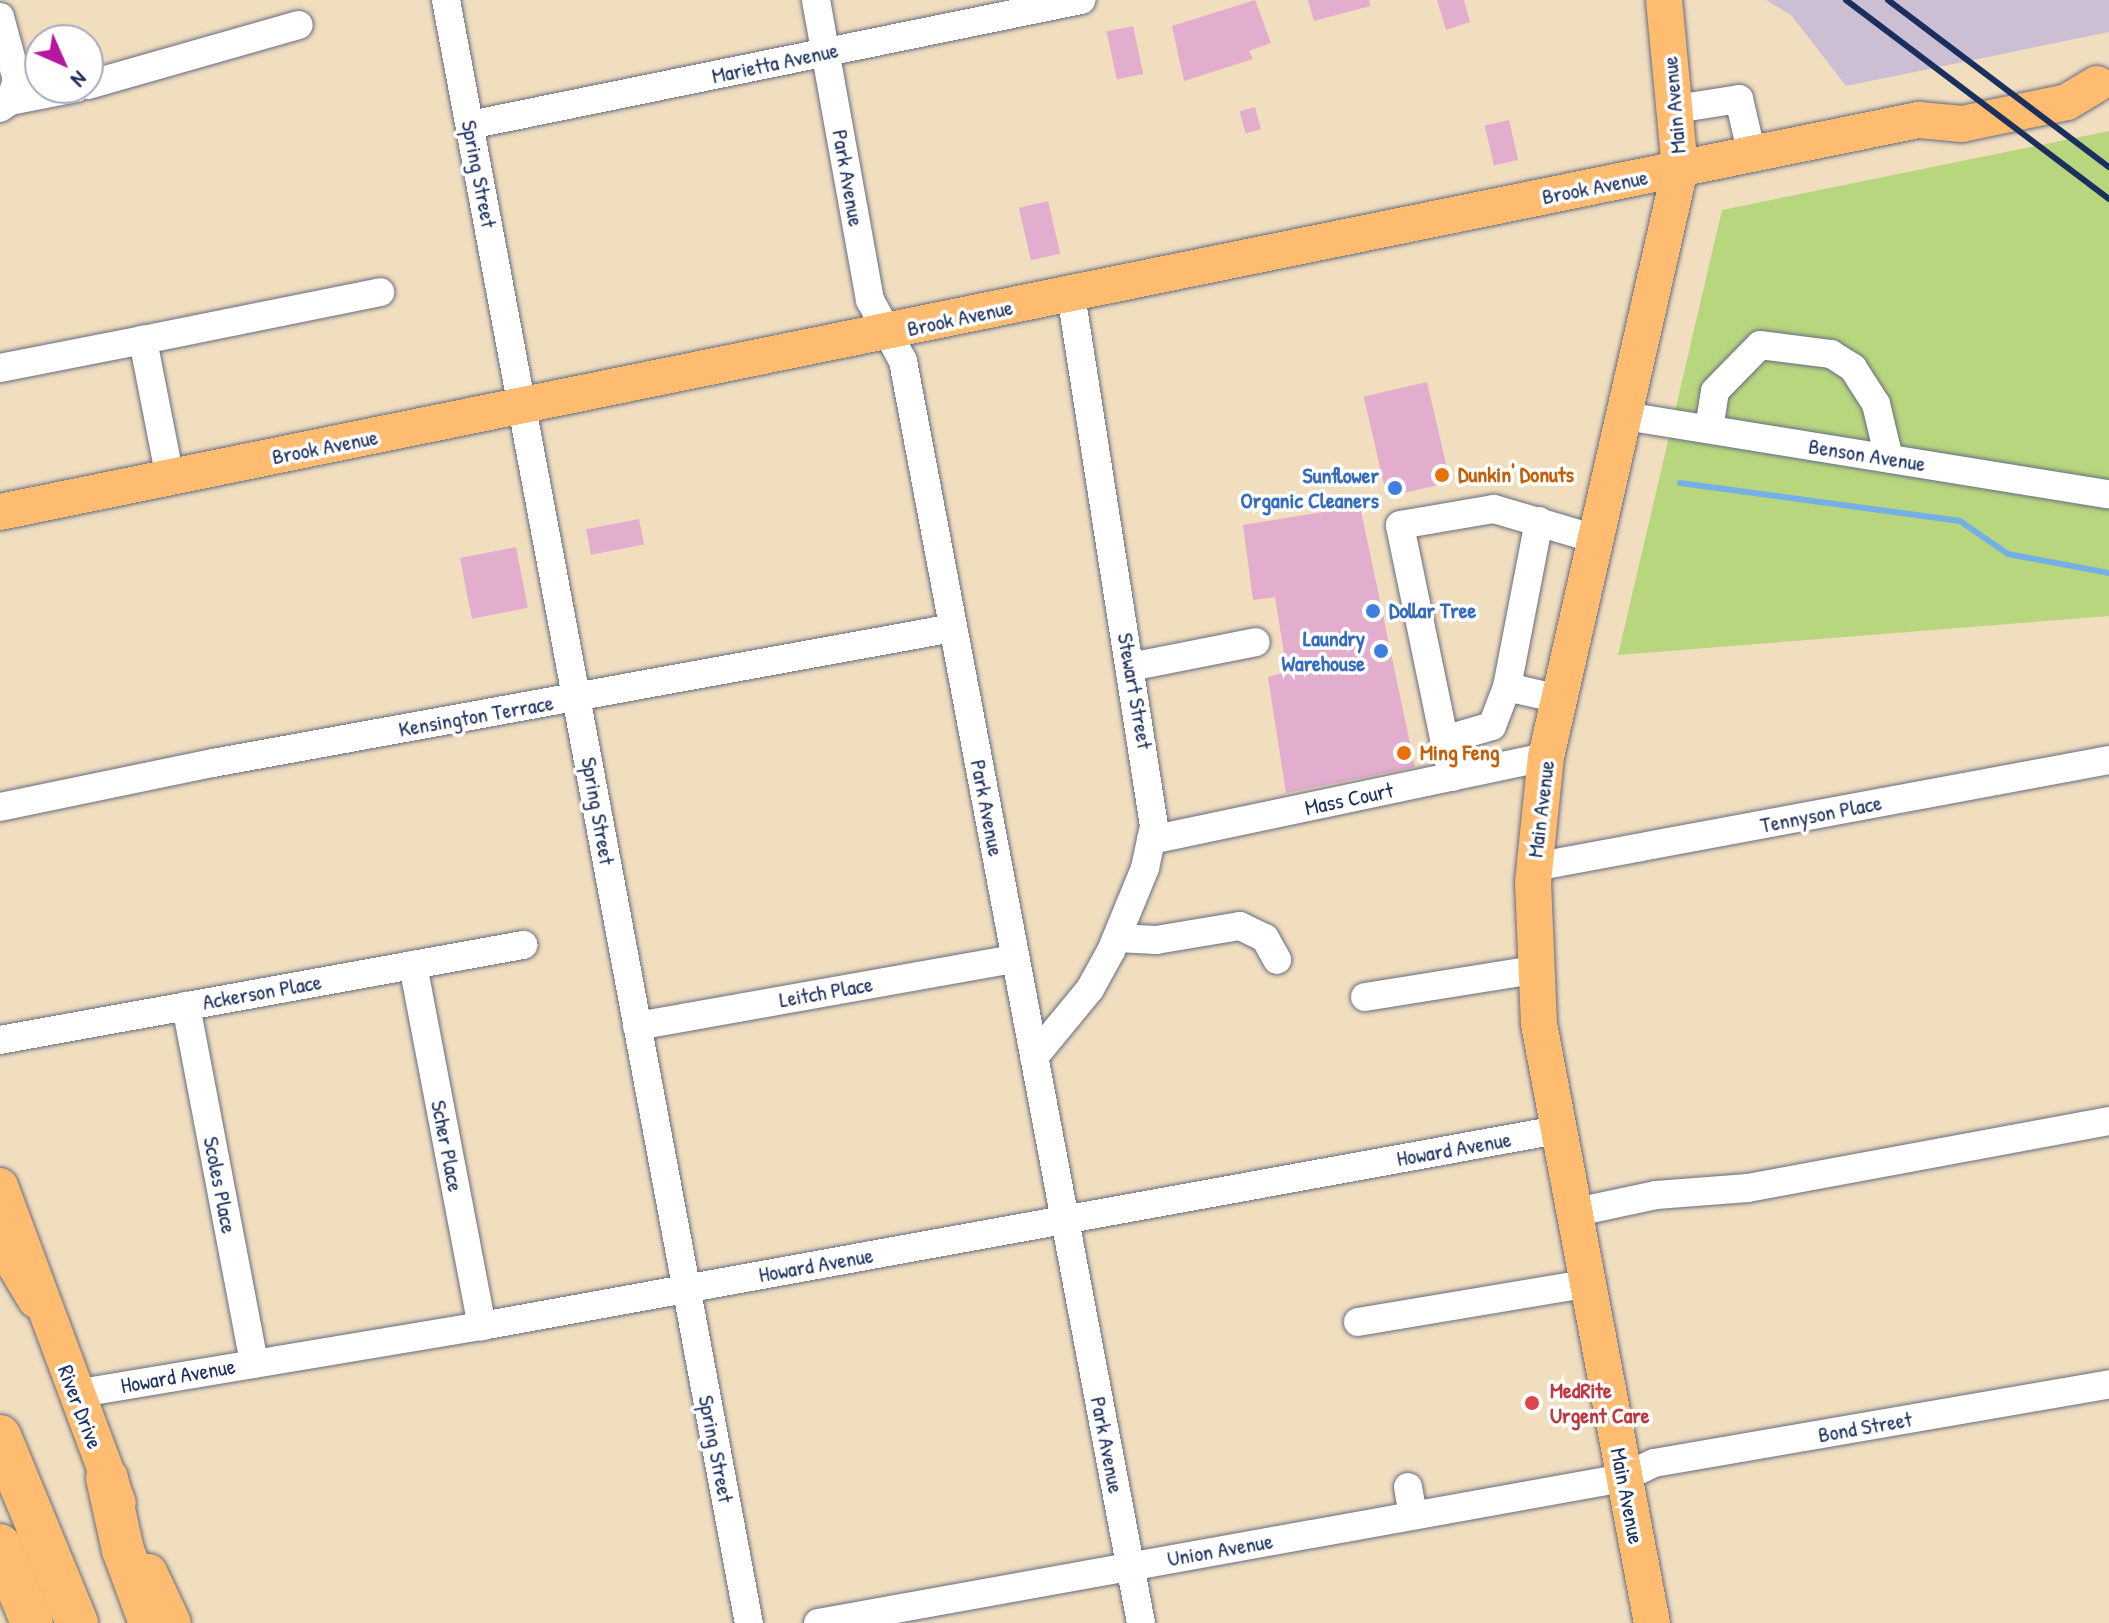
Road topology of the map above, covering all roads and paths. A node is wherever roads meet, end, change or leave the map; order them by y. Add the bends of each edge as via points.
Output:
1 (446, 0) edge
2 (816, 0) edge
3 (1081, 0) edge
4 (1664, 0) edge
5 (0, 17) edge
6 (299, 25) dead end
7 (825, 52) junction
8 (104, 80) edge
9 (2103, 83) edge
10 (5, 104) edge
11 (1676, 109) junction
12 (470, 125) junction
13 (1752, 155) junction
14 (1680, 169) junction
15 (380, 292) dead end
16 (1071, 295) junction
17 (888, 334) junction
18 (143, 340) junction
19 (0, 368) edge
20 (523, 407) junction
21 (1625, 416) junction
22 (1709, 429) junction
23 (1889, 458) junction
24 (170, 478) junction
25 (2109, 494) edge
26 (0, 512) edge
27 (1539, 521) junction
28 (1595, 539) junction
29 (953, 628) junction
30 (1256, 642) dead end
31 (1130, 667) junction
32 (1507, 687) junction
33 (578, 697) junction
34 (1559, 699) junction
35 (1444, 740) junction
36 (1546, 757) junction
37 (2109, 760) edge
38 (1452, 777) junction
39 (0, 807) edge
40 (1151, 840) junction
41 (1534, 867) junction
42 (1117, 938) junction
43 (523, 945) dead end
44 (1015, 959) junction
45 (1277, 960) dead end
46 (413, 965) junction
47 (1534, 970) junction
48 (1365, 997) dead end
49 (186, 1006) junction
50 (637, 1026) junction
51 (0, 1040) edge
52 (1034, 1057) junction
53 (2109, 1121) edge
54 (1557, 1130) junction
55 (0, 1186) edge
56 (1572, 1213) junction
57 (1065, 1220) junction
58 (0, 1234) edge
59 (1586, 1284) junction
60 (685, 1289) junction
61 (38, 1298) junction
62 (1358, 1322) dead end
63 (482, 1326) junction
64 (254, 1364) junction
65 (2109, 1384) edge
66 (75, 1394) junction
67 (0, 1436) edge
68 (107, 1478) junction
69 (1623, 1478) junction
70 (1408, 1487) dead end
71 (1413, 1515) junction
72 (0, 1545) edge
73 (1130, 1566) junction
74 (0, 1618) edge
75 (3, 1623) edge
76 (32, 1623) edge
77 (77, 1623) edge
78 (150, 1623) edge
79 (173, 1623) edge
80 (749, 1623) edge
81 (818, 1623) edge
82 (1141, 1623) edge
83 (1652, 1623) edge

1 - 12 street, Spring Street
2 - 7 street, Park Avenue
3 - 7 street, Marietta Avenue
4 - 11 main road, Main Avenue
5 - 10 street via 17,80
6 - 8 street
7 - 12 street, Marietta Avenue
7 - 17 street, Park Avenue via 870,300
9 - 13 main road, Brook Avenue via 2067,102 1962,124 1919,120
11 - 13 street via 1739,99
11 - 14 main road, Main Avenue
12 - 20 street, Spring Street
13 - 14 main road, Brook Avenue
14 - 16 main road, Brook Avenue
14 - 21 main road, Main Avenue
15 - 18 street
16 - 17 main road, Brook Avenue
16 - 31 street, Stewart Street
17 - 20 main road, Brook Avenue
17 - 29 street, Park Avenue via 903,361
18 - 19 street
18 - 24 street
20 - 24 main road, Brook Avenue
20 - 33 street, Spring Street
21 - 22 street, Benson Avenue
21 - 28 main road, Main Avenue
22 - 23 street, Benson Avenue
22 - 23 street via 1715,391 1760,345 1831,354 1853,368 1876,404
23 - 25 street, Benson Avenue
24 - 26 main road, Brook Avenue
27 - 28 street
27 - 32 street
27 - 35 street via 1494,509 1400,525
28 - 34 main road, Main Avenue
29 - 33 street, Kensington Terrace
29 - 44 street, Park Avenue
30 - 31 street
31 - 40 street, Stewart Street via 1154,805
32 - 34 street
32 - 35 street via 1492,726
33 - 39 street, Kensington Terrace
33 - 50 street, Spring Street
34 - 36 main road, Main Avenue
35 - 38 street
36 - 38 street, Mass Court
36 - 41 main road, Main Avenue
37 - 41 street, Tennyson Place
38 - 40 street, Mass Court
40 - 42 street, Stewart Street
41 - 47 main road, Main Avenue
42 - 45 street via 1156,940 1240,926 1265,938
42 - 52 street, Stewart Street via 1090,989
43 - 46 street, Ackerson Place
44 - 50 street, Leitch Place
44 - 52 street, Park Avenue
46 - 49 street, Ackerson Place
46 - 63 street, Scher Place
47 - 48 street
47 - 54 main road, Main Avenue
49 - 51 street, Ackerson Place
49 - 64 street, Scoles Place
50 - 60 street, Spring Street
52 - 57 street, Park Avenue
53 - 56 street via 1748,1188 1656,1195
54 - 56 main road, Main Avenue
54 - 57 street, Howard Avenue
55 - 61 main road, River Drive
56 - 59 main road, Main Avenue
57 - 60 street, Howard Avenue
57 - 73 street, Park Avenue
58 - 61 highway
59 - 62 street
59 - 69 main road, Main Avenue
60 - 63 street, Howard Avenue
60 - 80 street, Spring Street
61 - 66 main road, River Drive
63 - 64 street, Howard Avenue
64 - 66 street, Howard Avenue
65 - 69 street, Bond Street via 1654,1463
66 - 68 main road, River Drive
67 - 77 highway
68 - 78 highway via 123,1550
68 - 79 main road, River Drive
69 - 71 street, Union Avenue
69 - 83 main road, Main Avenue
70 - 71 street
71 - 73 street, Union Avenue
72 - 76 highway
73 - 81 street, Union Avenue
73 - 82 street, Park Avenue
74 - 75 highway

